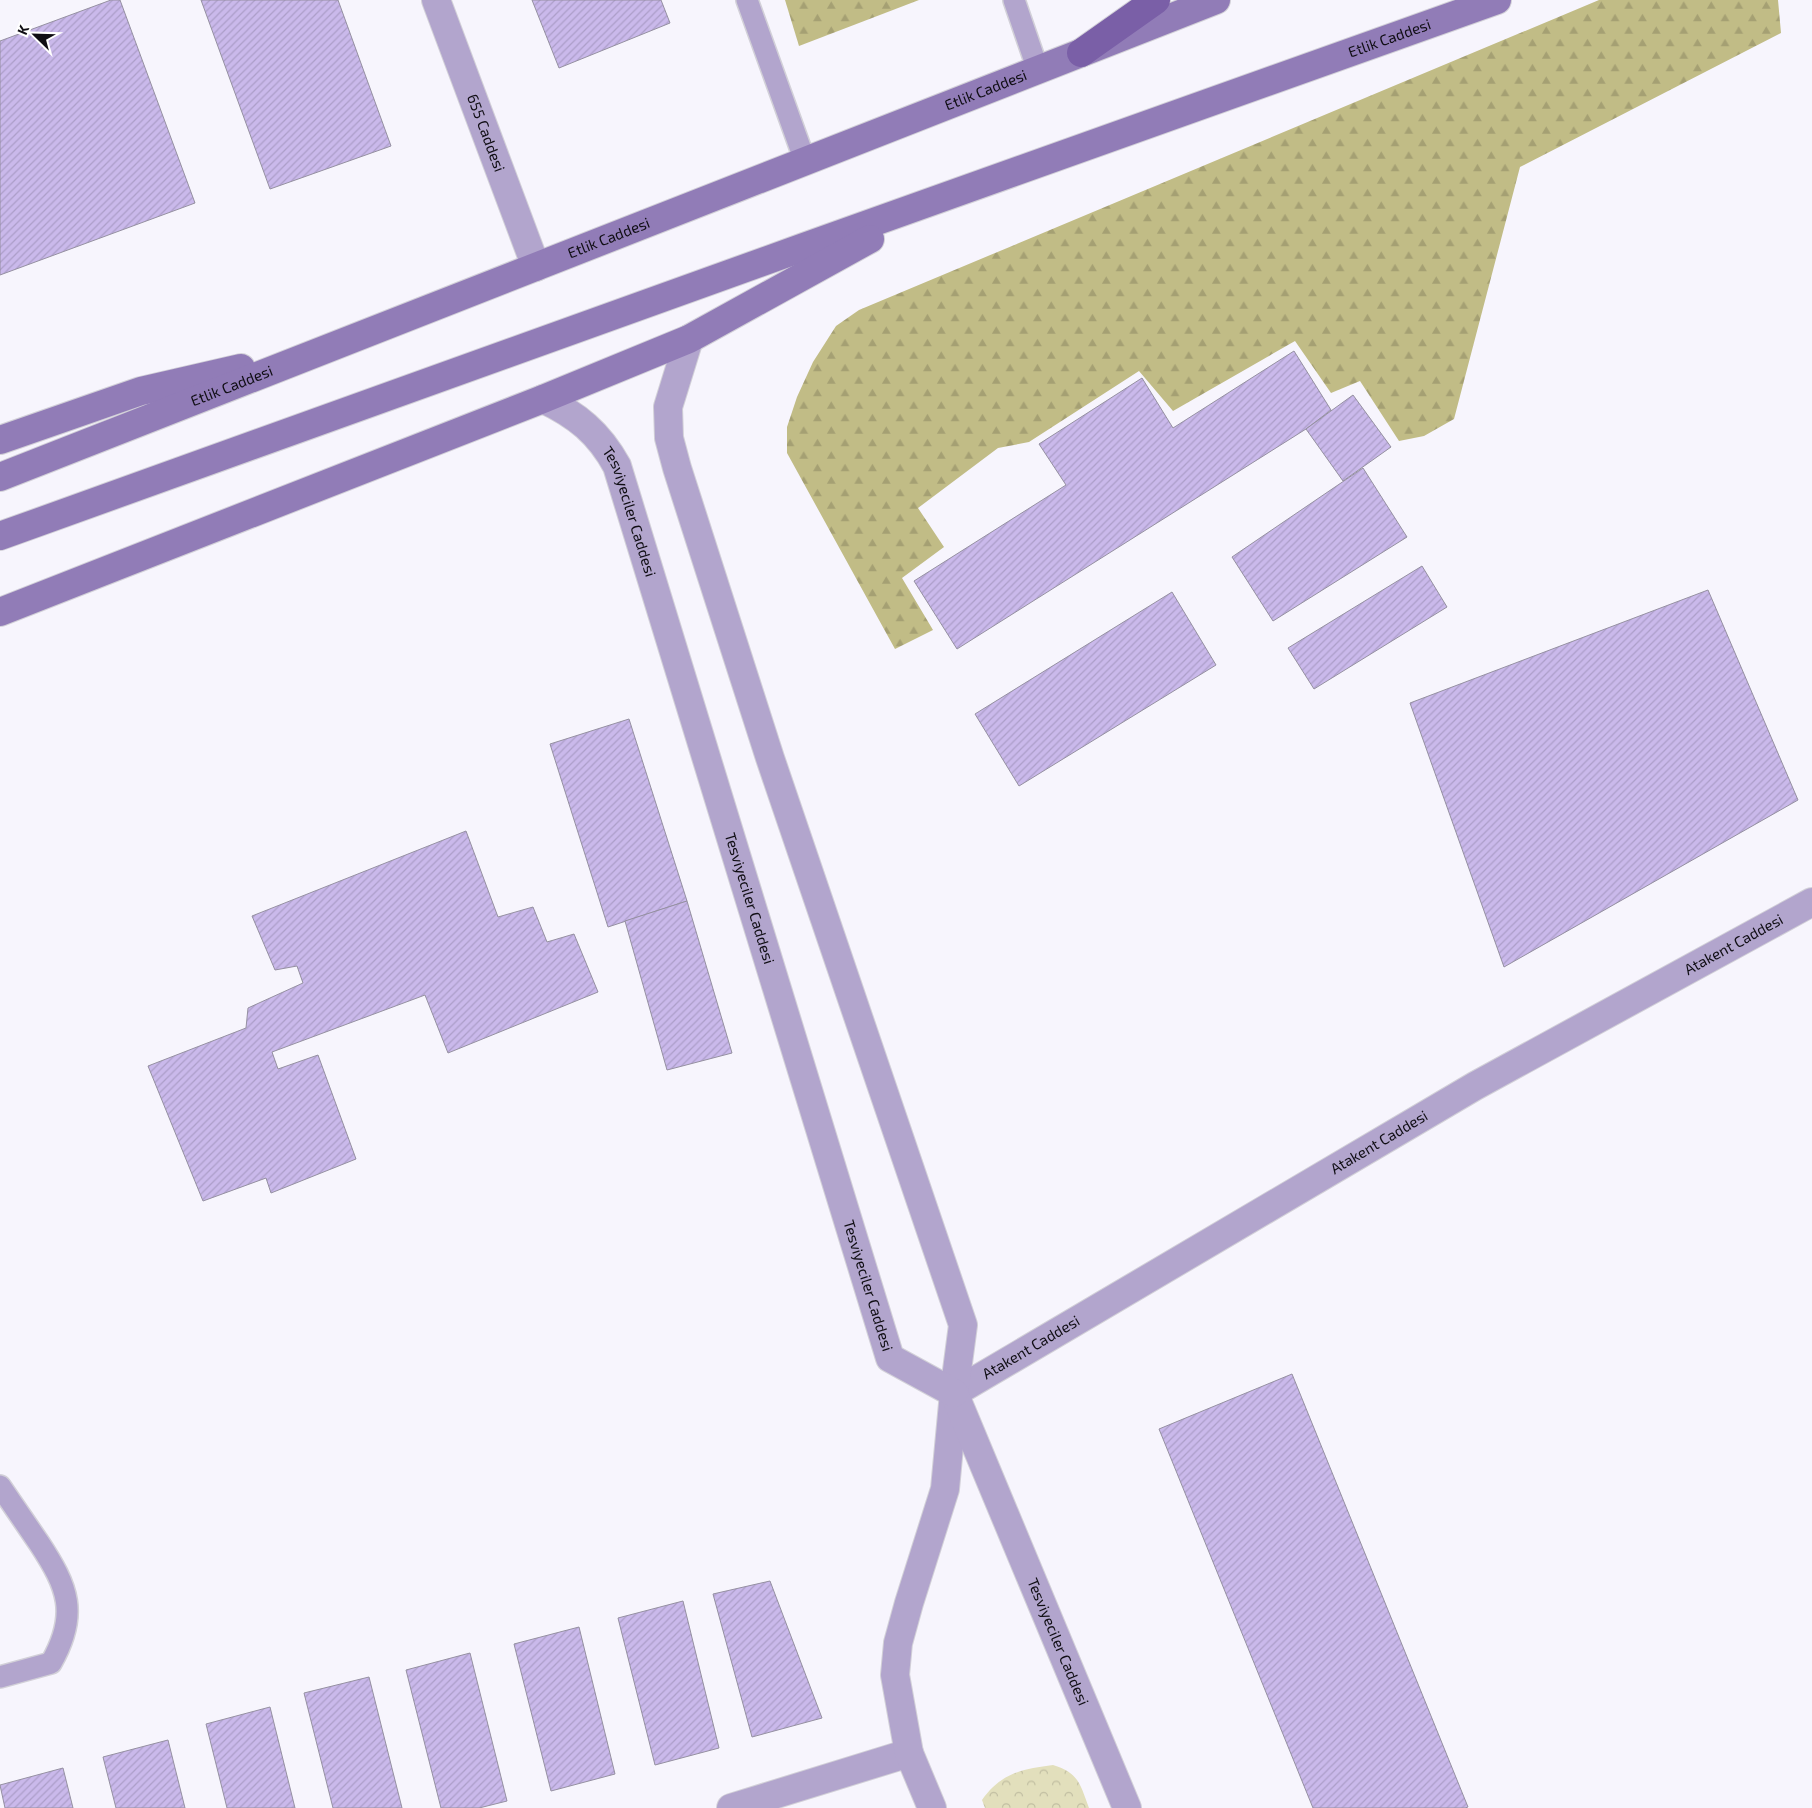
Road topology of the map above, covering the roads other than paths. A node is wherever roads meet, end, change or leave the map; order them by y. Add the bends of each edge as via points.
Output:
1 (436, 0) edge
2 (747, 0) edge
3 (1014, 0) edge
4 (1156, 0) edge
5 (1216, 0) edge
6 (1497, 0) edge
7 (1082, 52) junction
8 (1038, 70) junction
9 (805, 161) junction
10 (943, 198) junction
11 (536, 267) junction
12 (689, 339) junction
13 (332, 348) junction
14 (543, 399) junction
15 (0, 440) edge
16 (0, 477) edge
17 (0, 536) edge
18 (0, 612) edge
19 (1812, 902) edge
20 (954, 1393) junction
21 (0, 1486) edge
22 (0, 1676) edge
23 (909, 1753) junction
24 (731, 1808) edge
25 (932, 1808) edge
26 (1126, 1808) edge

1 - 11 street, 655 Caddesi
2 - 9 lane
3 - 8 lane
4 - 7 main road
5 - 7 main road, Etlik Caddesi
6 - 10 main road, Etlik Caddesi
7 - 8 main road, Etlik Caddesi
8 - 9 main road, Etlik Caddesi
9 - 11 main road, Etlik Caddesi
10 - 12 main road, Etlik Caddesi
10 - 17 main road, Etlik Caddesi via 338,412
11 - 13 main road, Etlik Caddesi
12 - 14 main road, Etlik Caddesi
12 - 20 street, Tesviyeciler Caddesi via 668,406 669,438 774,768 962,1325
13 - 15 main road via 141,391
13 - 16 main road, Etlik Caddesi
14 - 18 main road, Etlik Caddesi
14 - 20 street, Tesviyeciler Caddesi via 565,409 587,426 606,446 617,466 890,1358
19 - 20 street, Atakent Caddesi via 1475,1086
20 - 23 street via 945,1489 898,1643 895,1675
20 - 26 street, Tesviyeciler Caddesi
21 - 22 lane via 58,1572 66,1591 68,1612 66,1632 52,1663
23 - 24 street
23 - 25 street

